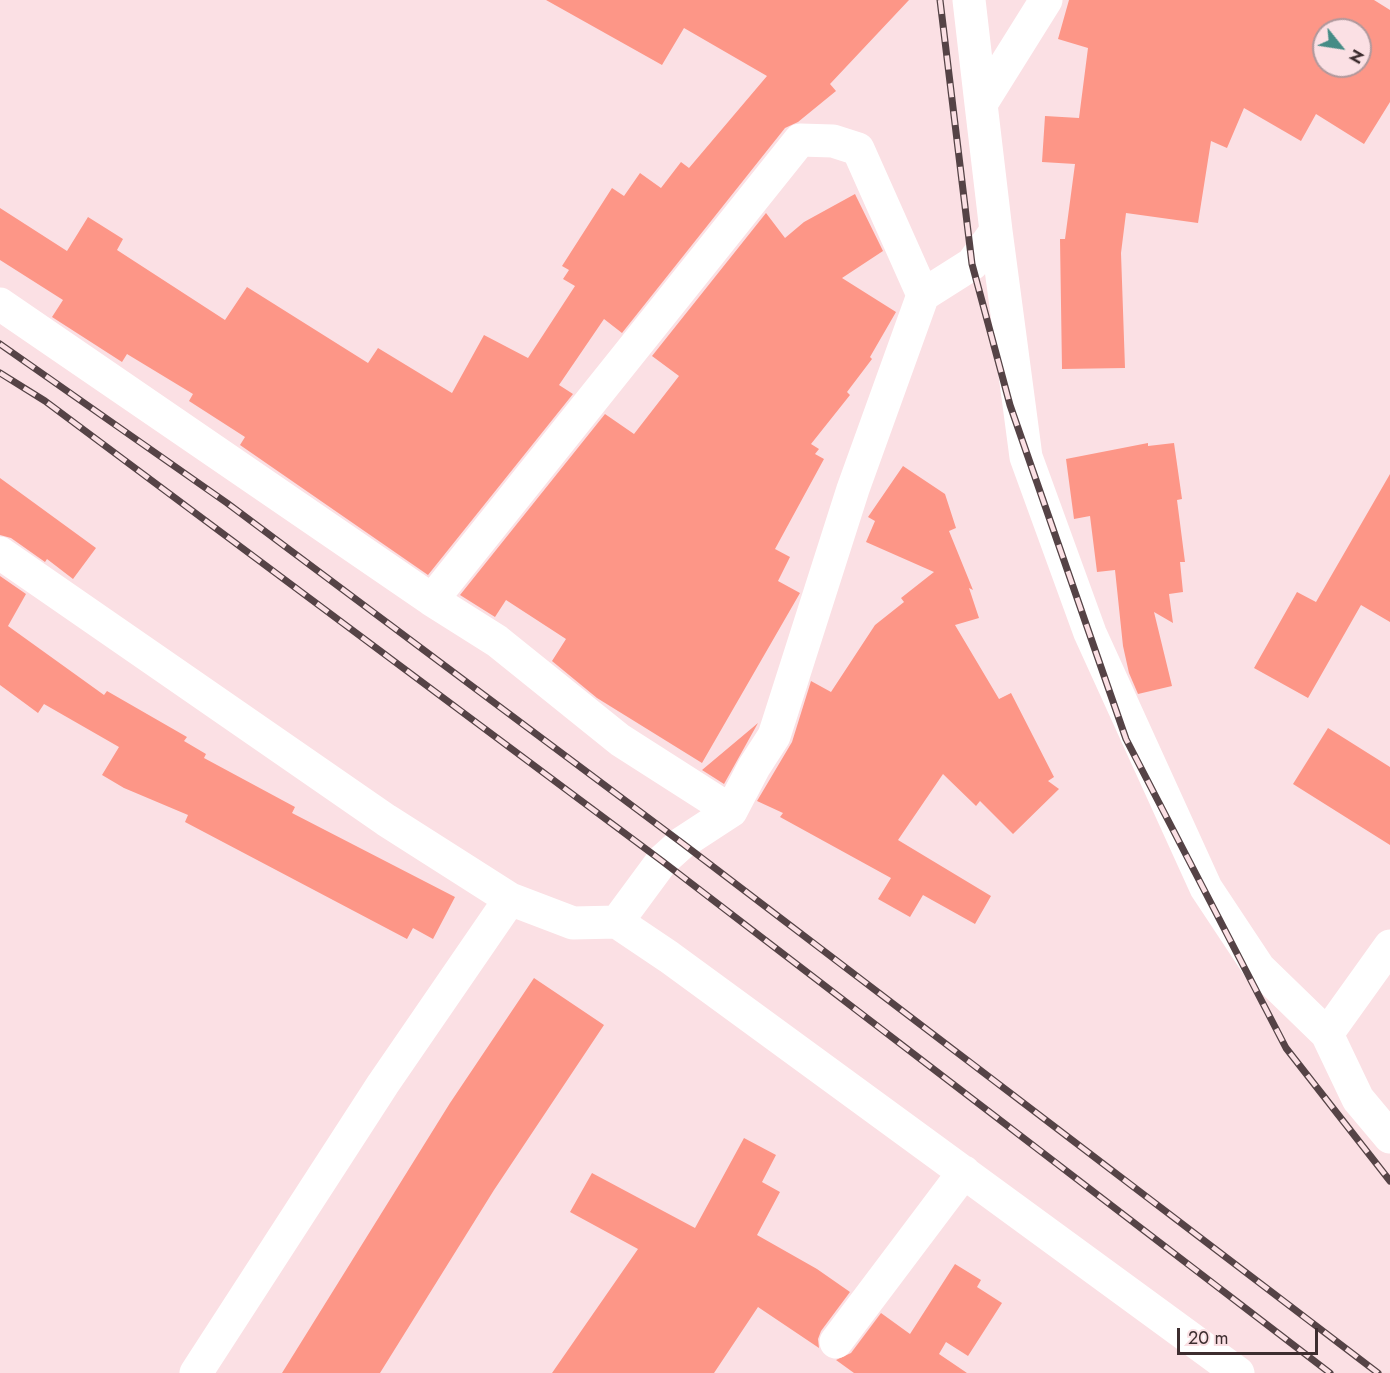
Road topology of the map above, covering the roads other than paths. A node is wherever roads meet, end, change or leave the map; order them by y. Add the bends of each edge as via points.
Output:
1 (969, 0) edge
2 (1046, 0) edge
3 (981, 104) junction
4 (996, 231) junction
5 (923, 295) junction
6 (0, 304) edge
7 (0, 553) edge
8 (432, 600) junction
9 (731, 811) junction
10 (510, 899) junction
11 (617, 922) junction
12 (1390, 946) edge
13 (1327, 1034) junction
14 (1390, 1137) edge
15 (964, 1172) junction
16 (836, 1342) dead end
17 (196, 1373) edge
18 (1238, 1373) edge

1 - 3 street
2 - 3 street
3 - 4 street
4 - 5 street via 972,264
4 - 13 street via 1026,458 1090,633 1206,888 1259,968
5 - 8 street via 858,148 832,141 800,140
5 - 9 street via 853,489 774,736
6 - 8 street
7 - 10 street via 386,820
8 - 9 street via 496,640 630,747
9 - 11 street via 662,861
10 - 11 street via 573,923
10 - 17 street via 383,1084
11 - 15 street
12 - 13 street
13 - 14 street via 1358,1099
15 - 16 street
15 - 18 street

